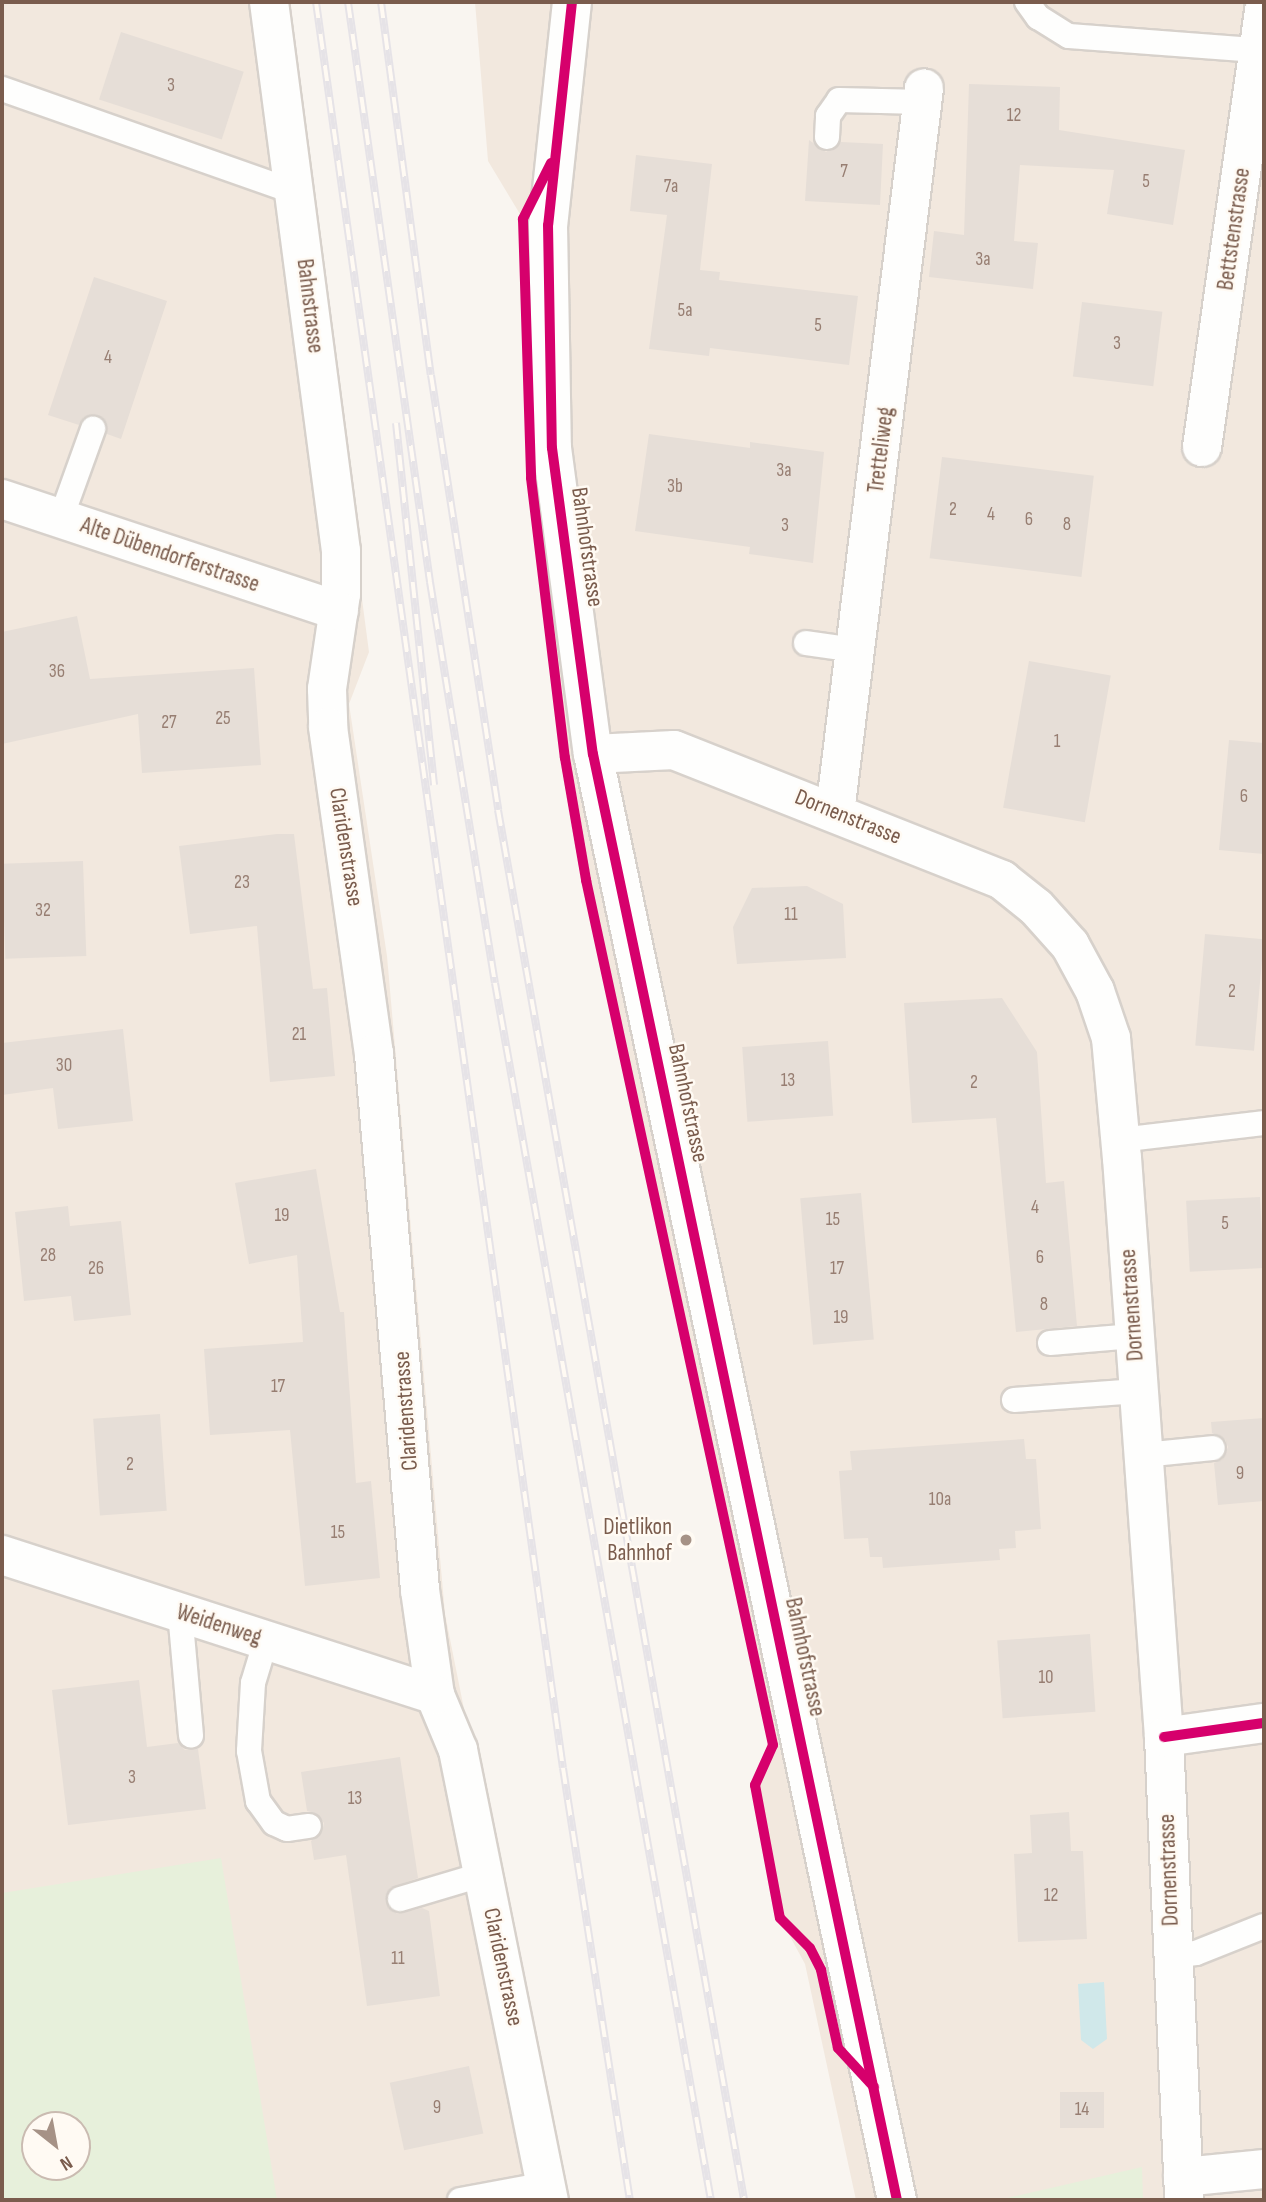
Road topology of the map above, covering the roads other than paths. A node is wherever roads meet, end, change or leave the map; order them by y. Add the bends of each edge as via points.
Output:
1 (269, 2) edge
2 (572, 2) edge
3 (1027, 2) edge
4 (1264, 10) edge
5 (1256, 50) junction
6 (2, 89) edge
7 (924, 95) joint
8 (827, 137) dead end
9 (295, 192) junction
10 (93, 429) dead end
11 (1202, 447) dead end
12 (2, 499) edge
13 (61, 518) junction
14 (339, 611) junction
15 (806, 643) dead end
16 (855, 650) junction
17 (593, 754) junction
18 (835, 811) junction
19 (1264, 1123) edge
20 (1120, 1140) junction
21 (1135, 1336) junction
22 (1050, 1343) dead end
23 (1138, 1391) junction
24 (1014, 1400) dead end
25 (1213, 1448) dead end
26 (1143, 1455) junction
27 (2, 1555) edge
28 (180, 1612) junction
29 (266, 1640) junction
30 (435, 1695) junction
31 (1264, 1723) edge
32 (191, 1736) dead end
33 (1164, 1737) junction
34 (309, 1826) dead end
35 (484, 1874) junction
36 (400, 1899) dead end
37 (1264, 1926) edge
38 (1172, 1956) junction
39 (1264, 2169) edge
40 (1183, 2188) edge
41 (547, 2192) edge
42 (460, 2200) edge
43 (897, 2200) edge

1 - 9 street, Bahnstrasse
2 - 17 street, Bahnhofstrasse via 548,225 552,448
3 - 5 lane via 1038,17 1069,36
4 - 5 street, Bettstenstrasse
5 - 11 street, Bettstenstrasse
6 - 9 lane
7 - 8 lane via 839,100 828,116
7 - 16 street, Tretteliweg
9 - 14 street, Bahnstrasse via 341,551
10 - 13 lane
12 - 13 street, Alte Dübendorferstrasse
13 - 14 street, Alte Dübendorferstrasse
14 - 30 street, Claridenstrasse via 327,689 328,727 374,1054 420,1590
15 - 16 lane
16 - 18 street, Tretteliweg
17 - 18 street, Dornenstrasse via 674,750
17 - 43 street, Bahnhofstrasse
18 - 20 street, Dornenstrasse via 1002,880 1070,945 1095,991 1111,1038
19 - 20 lane
20 - 21 street, Dornenstrasse
21 - 22 lane
21 - 23 street, Dornenstrasse
23 - 24 lane
23 - 26 street, Dornenstrasse
25 - 26 lane
26 - 33 street, Dornenstrasse
27 - 28 street, Weidenweg
28 - 29 street, Weidenweg
28 - 32 lane
29 - 30 street, Weidenweg
29 - 34 lane via 253,1683 249,1751 258,1801 274,1823 288,1829
30 - 35 street, Claridenstrasse via 458,1750
31 - 33 street
33 - 38 street, Dornenstrasse
35 - 36 lane
35 - 41 street, Claridenstrasse
37 - 38 lane via 1196,1953
38 - 40 street, Dornenstrasse
39 - 40 street
41 - 42 lane

